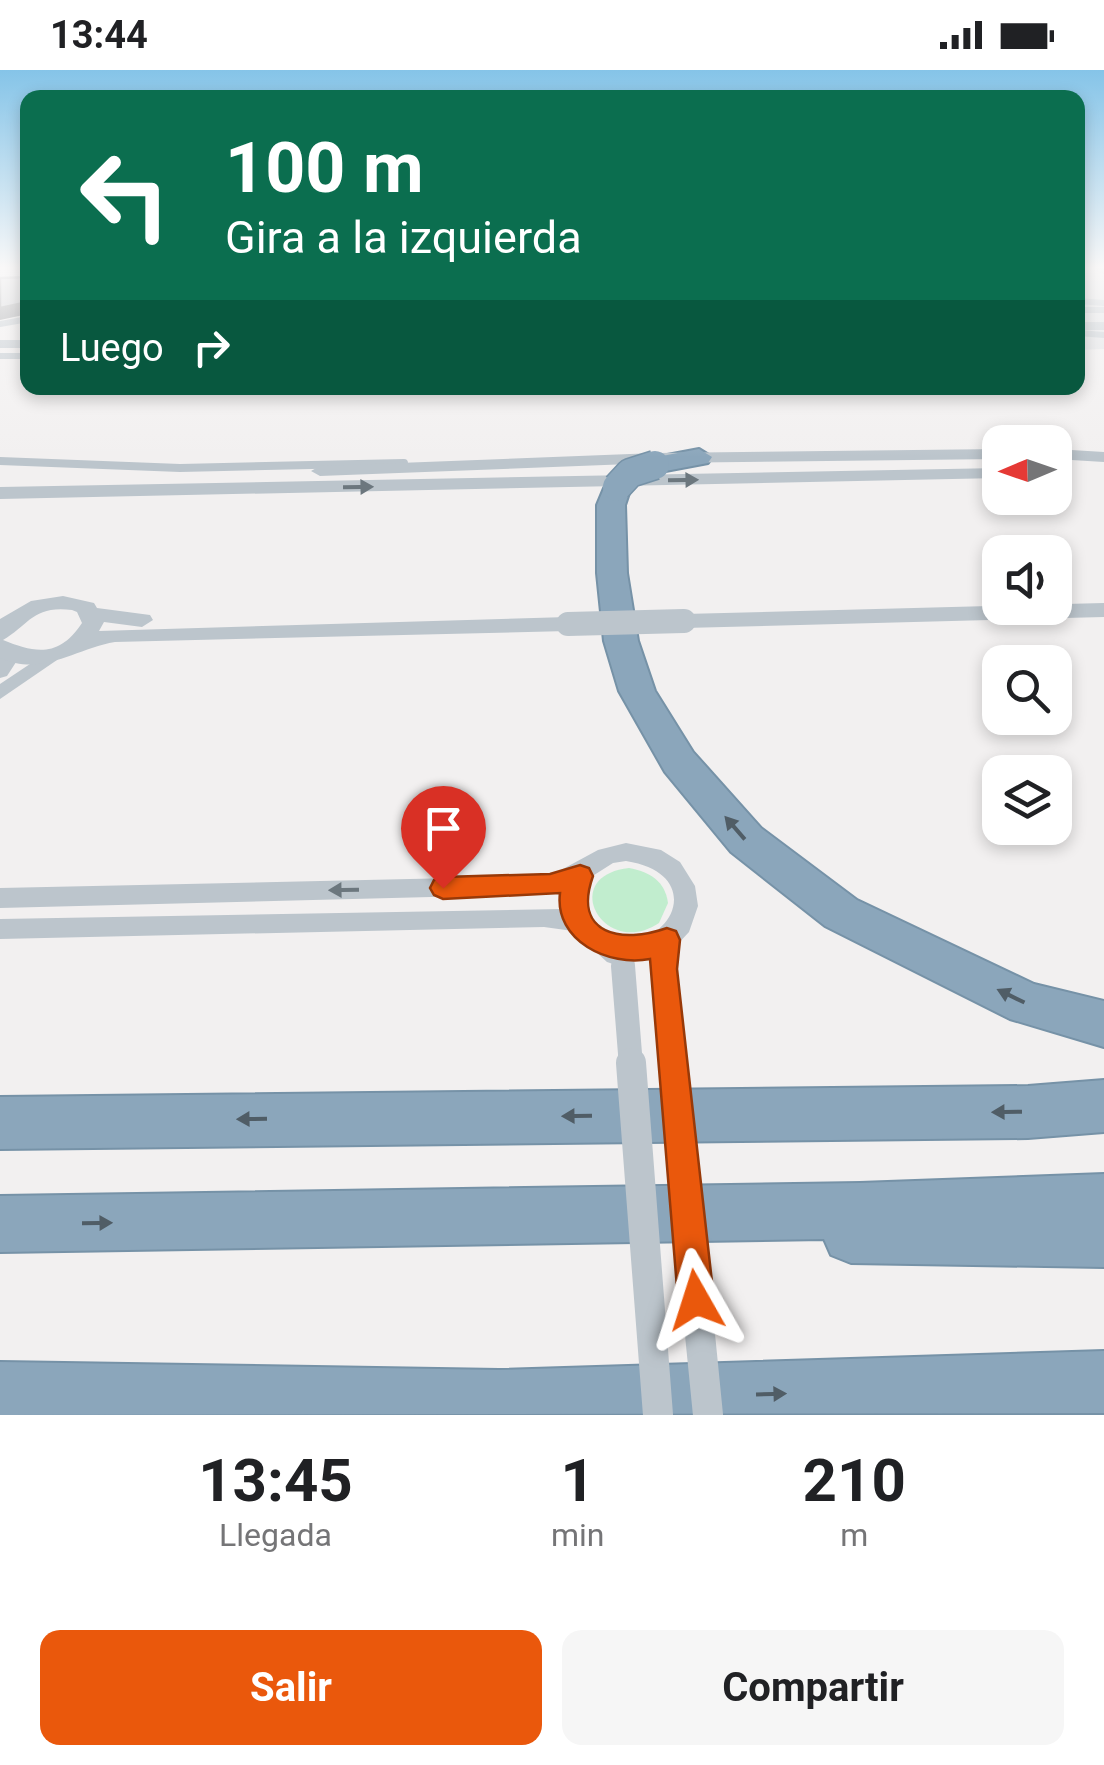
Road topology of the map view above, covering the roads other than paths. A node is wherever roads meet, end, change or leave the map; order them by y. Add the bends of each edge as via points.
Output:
1 (982, 454) edge
2 (1072, 454) edge
3 (1104, 454) edge
4 (699, 457) junction
5 (0, 461) edge
6 (482, 463) junction
7 (1104, 471) edge
8 (1072, 472) edge
9 (982, 473) edge
10 (120, 490) junction
11 (0, 492) edge
12 (1104, 595) edge
13 (1072, 596) edge
14 (982, 599) edge
15 (1104, 610) edge
16 (91, 614) junction
17 (680, 614) junction
18 (567, 616) junction
19 (4, 641) edge
20 (80, 641) junction
21 (50, 656) junction
22 (0, 693) edge
23 (580, 876) junction
24 (0, 898) edge
25 (578, 921) junction
26 (0, 929) edge
27 (665, 952) junction
28 (615, 956) junction
29 (1104, 1024) edge
30 (1104, 1106) edge
31 (0, 1123) edge
32 (1104, 1202) edge
33 (423, 1217) junction
34 (0, 1224) edge
35 (1104, 1240) edge
36 (1104, 1382) edge
37 (0, 1393) edge
38 (499, 1402) junction
39 (397, 1415) edge
40 (658, 1415) edge
41 (708, 1415) edge

1 - 4 street
2 - 3 street
4 - 6 street
29 -> 4 highway, bridge via 1028,1004 841,913 746,840 679,762 637,691 621,642 611,505 630,473
5 - 6 lane via 180,468
6 - 10 street
7 - 8 street
10 -> 9 street
10 - 11 street
12 - 13 street
14 - 17 street
15 - 17 street
16 - 18 street via 121,620
16 - 19 street via 77,604 52,603
16 - 20 street
17 - 18 street, bridge
18 - 20 street
19 - 21 street
20 - 21 street
21 - 22 street
23 -> 24 street via 550,885
23 - 25 street via 572,896
23 - 27 street via 623,852 668,866 688,904
25 - 26 street
25 - 28 street
27 - 28 street via 637,949
27 - 41 street, bridge
28 - 40 street, bridge
30 -> 31 highway
32 - 33 highway
34 -> 33 highway
33 - 35 highway via 483,1240
38 -> 36 highway
37 - 38 highway
38 - 39 highway

